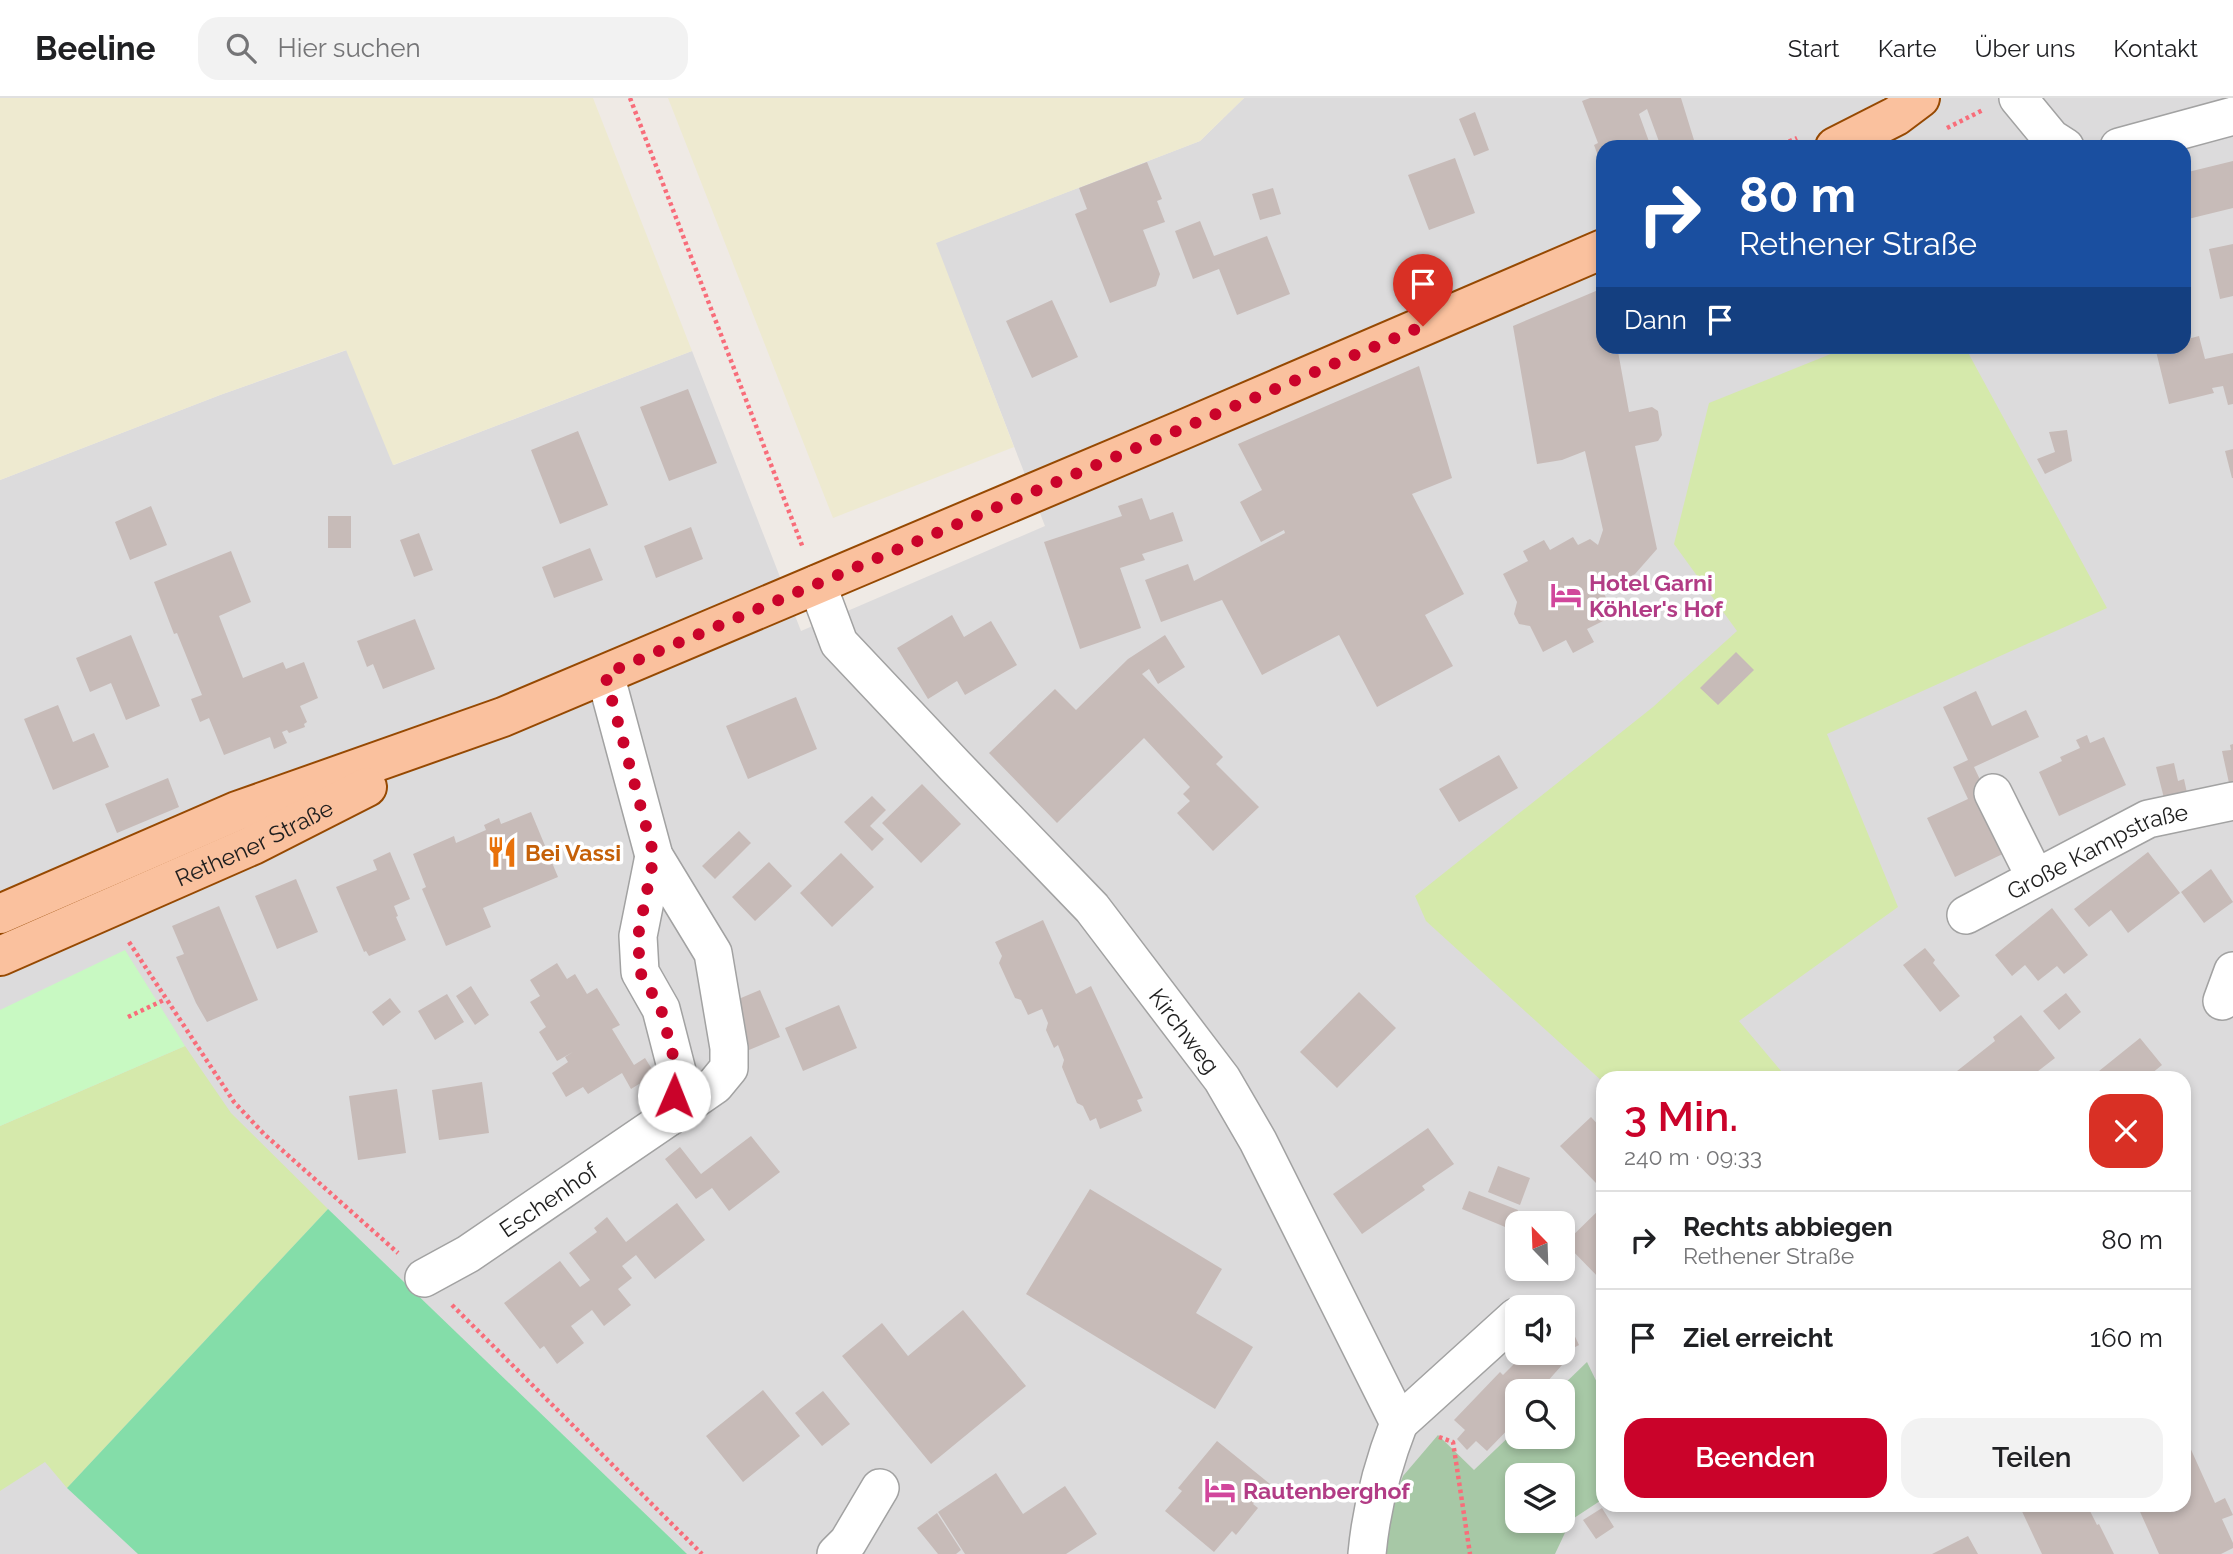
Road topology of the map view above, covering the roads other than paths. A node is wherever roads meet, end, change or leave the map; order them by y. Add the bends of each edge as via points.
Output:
1 (1920, 98) edge
2 (2018, 98) edge
3 (2233, 116) edge
4 (1849, 140) edge
5 (2054, 140) edge
6 (2145, 140) edge
7 (1596, 251) edge
8 (817, 584) junction
9 (605, 674) junction
10 (503, 717) junction
11 (1993, 793) dead end
12 (2233, 801) edge
13 (654, 856) junction
14 (2035, 877) junction
15 (0, 914) edge
16 (1966, 915) dead end
17 (0, 956) edge
18 (669, 1117) junction
19 (424, 1278) dead end
20 (1505, 1327) edge
21 (1399, 1423) junction
22 (880, 1488) dead end
23 (836, 1554) edge
24 (1367, 1554) edge

1 - 4 main road
2 - 5 street
3 - 6 street
7 - 8 main road, Rethener Straße
8 - 9 main road, Rethener Straße
8 - 21 street, Kirchweg via 839,643 1092,908 1222,1079 1258,1141
9 - 10 main road, Rethener Straße
9 - 13 street, Eschenhof
10 - 15 main road, Rethener Straße via 237,811
10 - 17 main road, Rethener Straße via 253,845
11 - 14 street
12 - 14 street, Große Kampstraße via 2148,818
13 - 18 street, Eschenhof via 638,936 640,972 661,1009 678,1075
13 - 18 street, Eschenhof via 713,953 729,1048 729,1068 715,1085
14 - 16 street, Große Kampstraße
18 - 19 street, Eschenhof via 468,1254
20 - 21 street
21 - 24 street via 1386,1456
22 - 23 street

